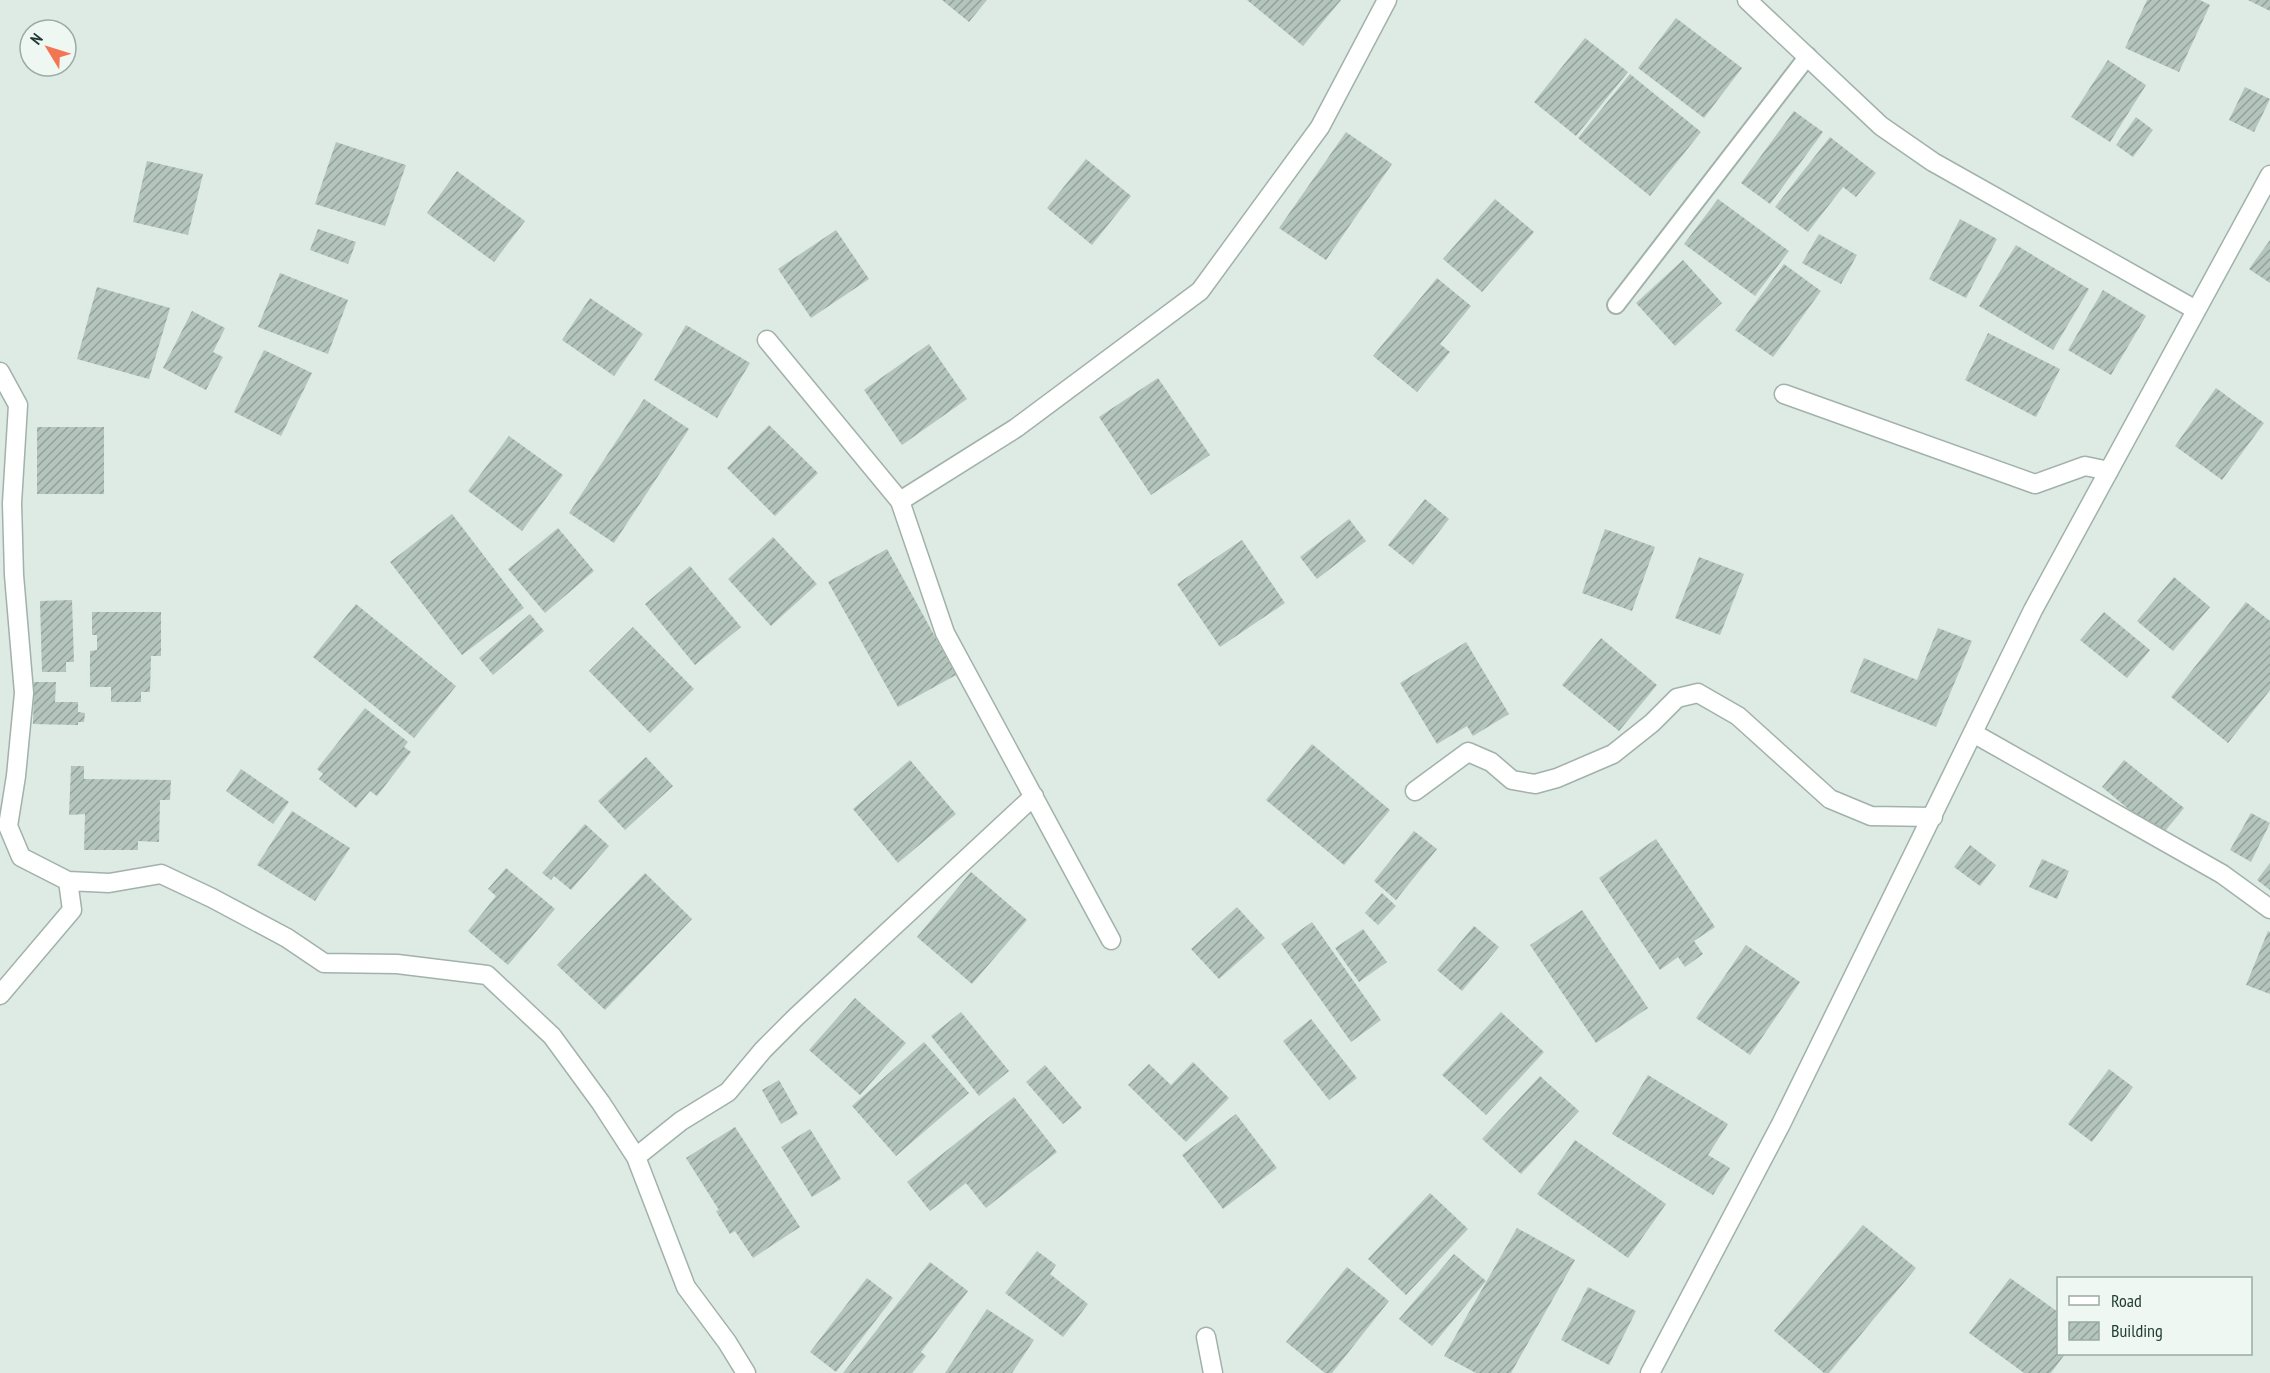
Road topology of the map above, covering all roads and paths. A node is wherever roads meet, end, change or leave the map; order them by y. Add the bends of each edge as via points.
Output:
1 (1388, 0) edge
2 (1747, 0) edge
3 (1808, 56) junction
4 (2270, 175) edge
5 (1616, 305) dead end
6 (2196, 310) junction
7 (766, 340) dead end
8 (0, 372) edge
9 (1784, 394) dead end
10 (2109, 471) junction
11 (900, 501) junction
12 (1973, 734) junction
13 (1415, 791) dead end
14 (1034, 796) junction
15 (1933, 817) junction
16 (68, 881) junction
17 (2270, 909) edge
18 (1111, 940) dead end
19 (0, 995) edge
20 (636, 1157) junction
21 (1206, 1337) dead end
22 (746, 1373) edge
23 (1213, 1373) edge
24 (1650, 1373) edge

1 - 11 street via 1320,127 1200,291 1016,428
2 - 3 street
3 - 5 lane
3 - 6 street via 1881,126 1933,162
4 - 6 street
6 - 10 street
7 - 11 street
8 - 16 street via 18,405 12,503 24,693 8,826 21,857
9 - 10 street via 2034,484 2085,466
10 - 12 street via 2033,610
11 - 14 street via 945,633
12 - 15 street
12 - 17 street via 2222,874
13 - 15 street via 1467,752 1491,762 1512,780 1535,784 1557,778 1613,754 1677,698 1698,693 1738,716 1830,799 1871,816
14 - 18 street
14 - 20 street via 796,1017 728,1092 681,1121
15 - 24 street via 1781,1124
16 - 19 street via 72,910
16 - 20 street via 109,883 161,874 268,928 324,963 397,964 487,975 552,1036
20 - 22 street via 686,1287
21 - 23 street

